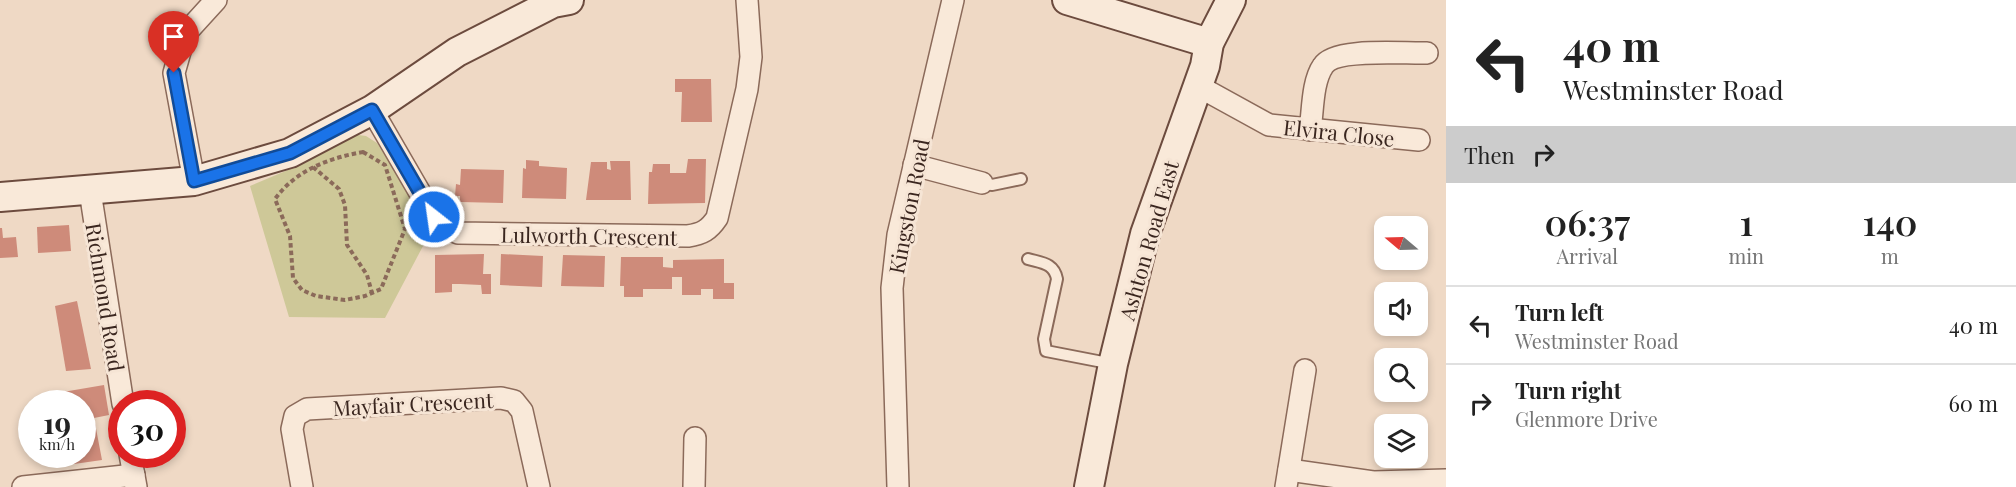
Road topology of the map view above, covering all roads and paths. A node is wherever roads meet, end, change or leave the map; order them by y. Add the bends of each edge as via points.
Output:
1 (216, 0) edge
2 (569, 0) edge
3 (747, 0) edge
4 (954, 0) edge
5 (1067, 0) edge
6 (1231, 0) edge
7 (1209, 43) junction
8 (1427, 53) dead end
9 (1198, 86) junction
10 (372, 110) junction
11 (1310, 130) junction
12 (1419, 140) dead end
13 (309, 156) junction
14 (914, 165) junction
15 (1021, 179) dead end
16 (194, 181) junction
17 (982, 183) joint
18 (90, 191) junction
19 (0, 196) edge
20 (1028, 260) dead end
21 (372, 292) junction
22 (1113, 364) junction
23 (1305, 370) dead end
24 (121, 390) edge
25 (695, 438) dead end
26 (133, 472) edge
27 (1287, 479) edge
28 (1446, 480) edge
29 (22, 487) edge
30 (302, 487) edge
31 (539, 487) edge
32 (694, 487) edge
33 (897, 487) edge
34 (1089, 487) edge

1 - 16 street via 185,34 174,73
2 - 10 street via 553,3 457,52
3 - 10 street, Lulworth Crescent via 751,57 747,89 717,218 711,228 700,234 449,230 434,217
4 - 14 street, Kingston Road
5 - 7 street
6 - 7 street, Ashton Road East
7 - 9 street, Ashton Road East
8 - 11 street via 1353,53 1323,63
9 - 11 street, Elvira Close via 1269,124
9 - 22 street, Ashton Road East via 1145,234
10 - 13 street
11 - 12 street, Elvira Close
13 - 16 street via 290,153
13 - 21 path via 339,189 345,205 348,245 367,275
13 - 21 path via 337,157 363,152 385,165 405,229 381,288
13 - 21 path via 275,199 290,237 293,278 302,290 316,296 345,300
14 - 17 street
14 - 33 street, Kingston Road via 898,235 892,288
15 - 17 lane via 993,185
16 - 18 street
18 - 19 street
18 - 24 street, Richmond Road
20 - 22 lane via 1049,264 1056,271 1044,339 1046,351
22 - 34 street, Ashton Road East
23 - 27 street
25 - 32 street
26 - 29 street
27 - 28 street
30 - 31 street, Mayfair Crescent via 292,429 295,416 307,409 501,399 514,401 522,411

